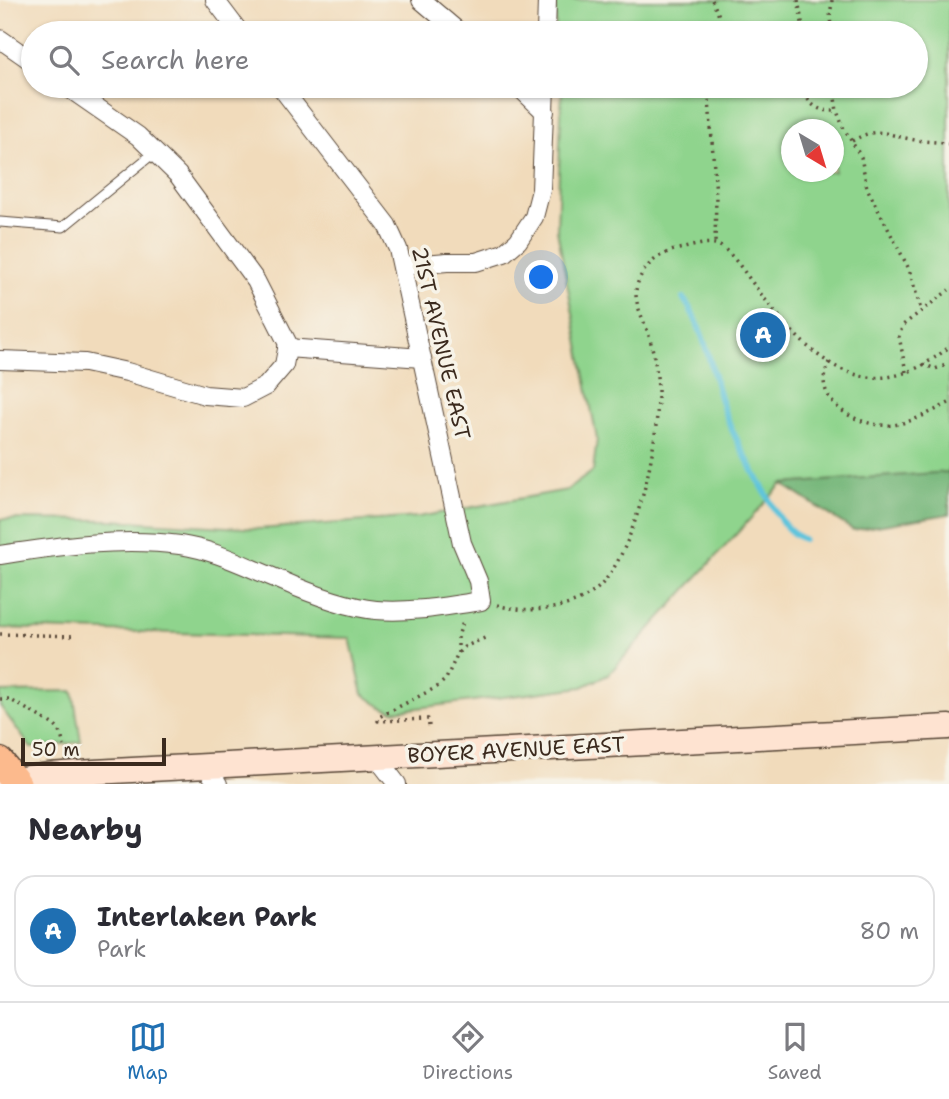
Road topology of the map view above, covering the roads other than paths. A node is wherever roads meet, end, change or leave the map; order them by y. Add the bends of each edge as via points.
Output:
1 (215, 0) edge
2 (421, 0) edge
3 (547, 0) edge
4 (231, 21) edge
5 (446, 21) edge
6 (546, 21) edge
7 (0, 39) edge
8 (21, 54) edge
9 (83, 98) edge
10 (290, 98) edge
11 (530, 98) edge
12 (545, 98) edge
13 (545, 112) junction
14 (155, 152) junction
15 (0, 222) edge
16 (402, 266) junction
17 (287, 348) junction
18 (422, 358) junction
19 (0, 360) edge
20 (0, 555) edge
21 (949, 727) edge
22 (377, 758) junction
23 (212, 775) edge
24 (7, 777) edge
25 (397, 784) edge

1 - 4 street
2 - 5 street
3 - 6 street
7 - 8 street
9 - 14 street
10 - 16 street, 21ST AVENUE EAST via 387,225
11 - 13 street
12 - 13 street
13 - 16 street via 541,190 534,217 518,242 504,253 476,262
14 - 15 lane via 63,227
14 - 17 street via 178,175 256,281 280,324
16 - 18 street, 21ST AVENUE EAST
17 - 18 street
17 - 19 street via 284,365 266,386 243,398 205,395 85,363
18 - 20 street, 21ST AVENUE EAST via 462,543 481,601 407,609 361,608 182,545 92,545
21 - 22 street, BOYER AVENUE EAST
22 - 23 street, BOYER AVENUE EAST
22 - 25 street
23 - 24 street, BOYER AVENUE EAST

